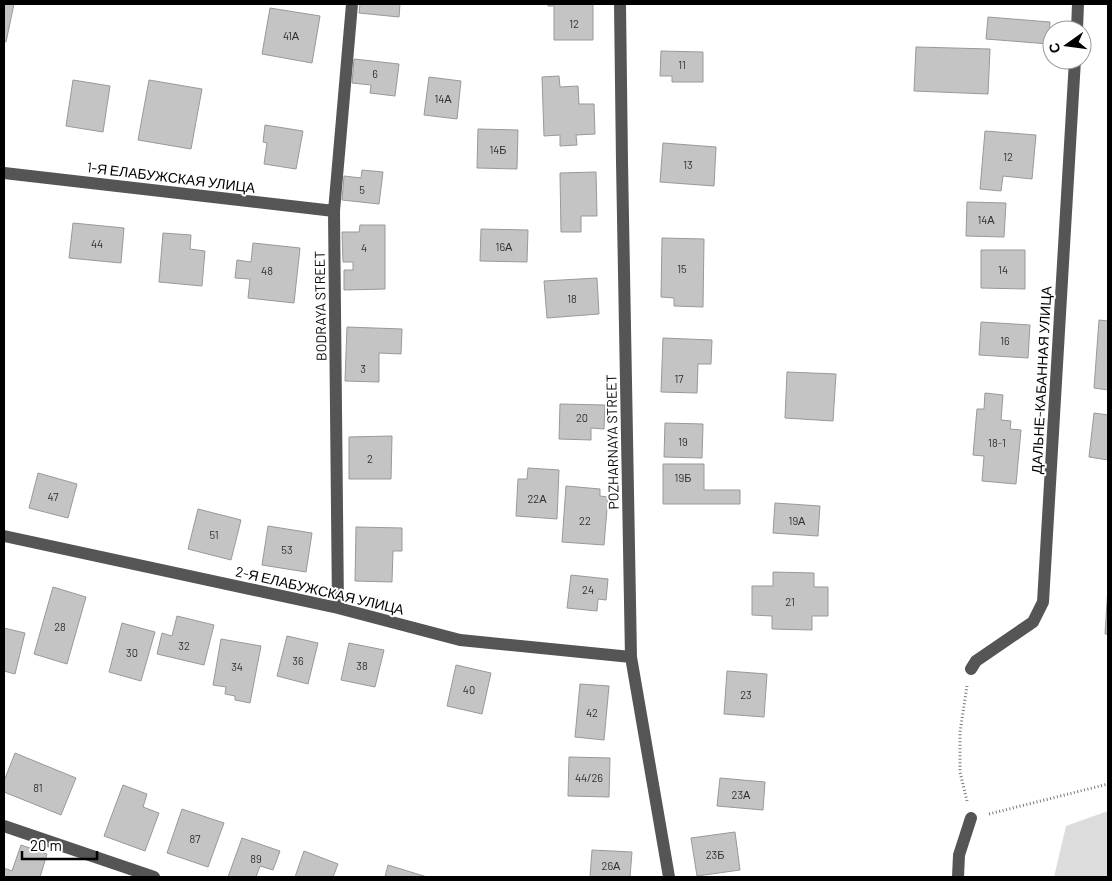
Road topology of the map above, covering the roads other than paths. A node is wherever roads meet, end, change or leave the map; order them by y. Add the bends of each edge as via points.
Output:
1 (352, 4) edge
2 (620, 4) edge
3 (1078, 4) edge
4 (1077, 20) edge
5 (1074, 70) edge
6 (4, 173) edge
7 (334, 211) junction
8 (4, 536) edge
9 (338, 608) junction
10 (631, 657) junction
11 (970, 668) road end
12 (971, 818) road end
13 (4, 826) edge
14 (154, 877) edge
15 (669, 877) edge
16 (958, 877) edge

1 - 7 street, BODRAYA STREET
2 - 10 street, POZHARNAYA STREET
3 - 4 street
5 - 11 street, ДАЛЬНЕ-КАБАННАЯ УЛИЦА via 1043,602 1034,622
6 - 7 street, 1-Я ЕЛАБУЖСКАЯ УЛИЦА
7 - 9 street, BODRAYA STREET
8 - 9 street, 2-Я ЕЛАБУЖСКАЯ УЛИЦА
9 - 10 street, 2-Я ЕЛАБУЖСКАЯ УЛИЦА via 460,640
10 - 15 street, POZHARNAYA STREET
12 - 16 street via 959,855
13 - 14 street

